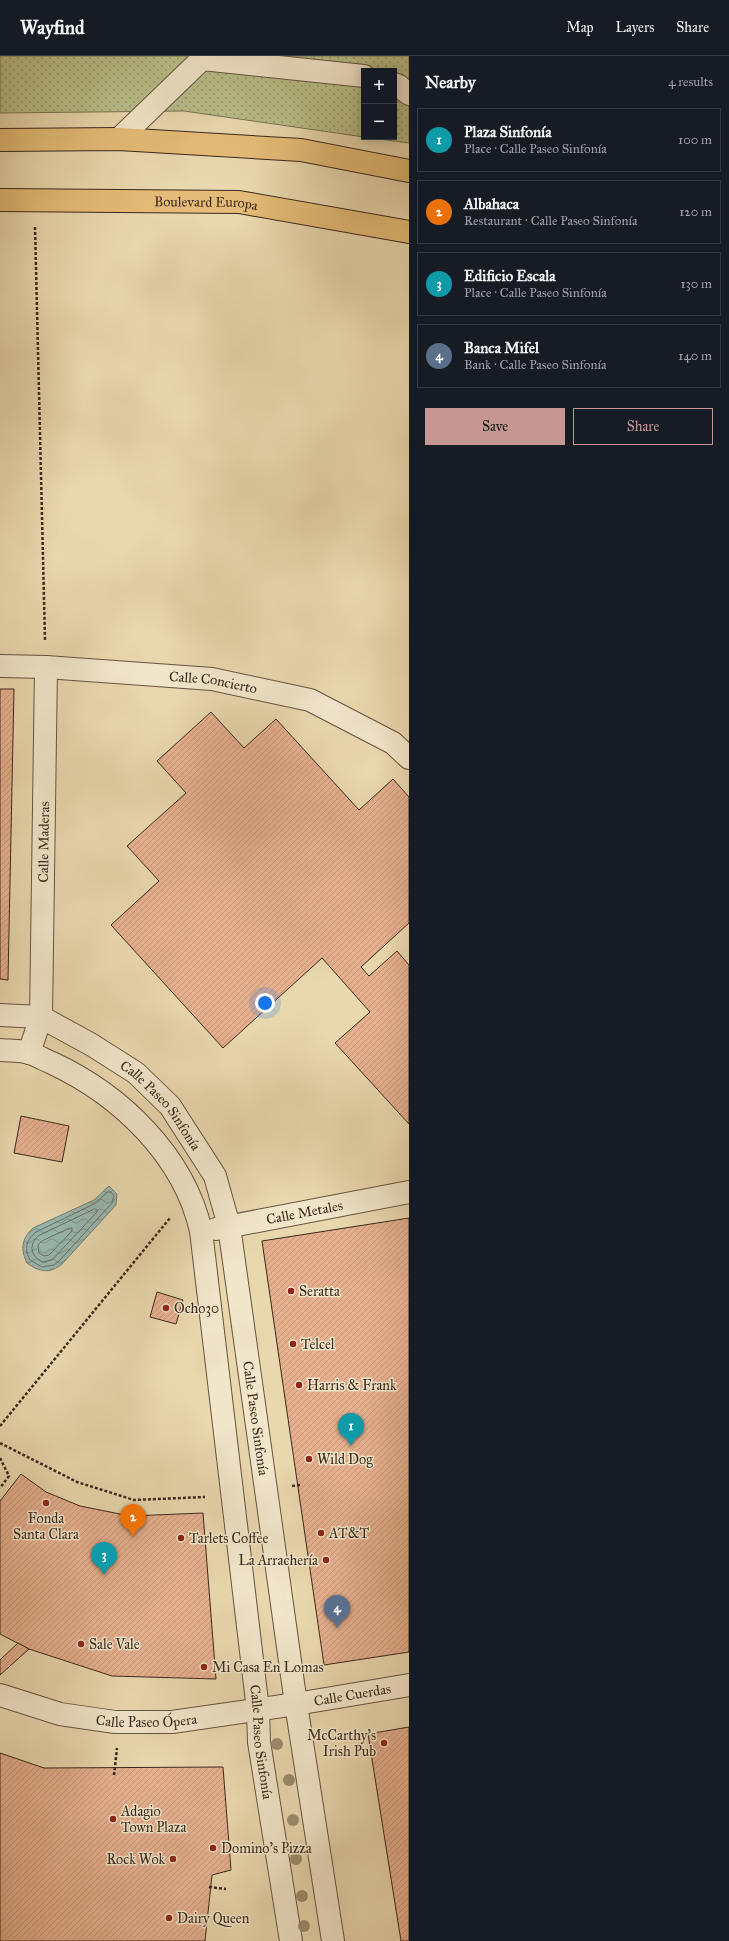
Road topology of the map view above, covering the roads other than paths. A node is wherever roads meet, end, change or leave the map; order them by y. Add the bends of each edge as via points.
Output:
1 (202, 58) edge
2 (361, 76) edge
3 (397, 85) edge
4 (409, 94) edge
5 (0, 140) edge
6 (118, 140) junction
7 (409, 171) edge
8 (0, 200) edge
9 (409, 232) edge
10 (0, 666) edge
11 (46, 667) junction
12 (409, 758) edge
13 (0, 1015) edge
14 (41, 1017) junction
15 (0, 1050) edge
16 (29, 1053) junction
17 (409, 1192) edge
18 (229, 1226) junction
19 (201, 1231) junction
20 (409, 1685) edge
21 (0, 1695) edge
22 (296, 1704) junction
23 (258, 1710) junction
24 (291, 1941) edge
25 (333, 1941) edge

1 - 2 street
1 - 6 street
3 - 4 street
5 - 6 main road
6 - 7 main road via 301,150
8 - 9 main road, Boulevard Europa via 239,202
10 - 11 street, Calle Concierto
11 - 12 street, Calle Concierto via 212,679 310,700 393,743
11 - 14 street, Calle Maderas
13 - 14 street, Calle Paseo Sinfonía
14 - 16 street, Calle Maderas
14 - 18 street, Calle Paseo Sinfonía via 136,1073 170,1106 214,1176
15 - 16 street, Calle Paseo Sinfonía
16 - 19 street, Calle Paseo Sinfonía via 75,1074 118,1104 149,1135 170,1161 189,1194
17 - 18 street, Calle Metales
18 - 19 street, Calle Metales
18 - 22 street, Calle Paseo Sinfonía
19 - 23 street, Calle Paseo Sinfonía
20 - 22 street, Calle Cuerdas
21 - 23 street, Calle Paseo Ópera via 60,1714 116,1722 172,1722
22 - 23 street, Calle Paseo Ópera
22 - 25 street, Calle Paseo Sinfonía
23 - 24 street, Calle Paseo Sinfonía via 259,1742

